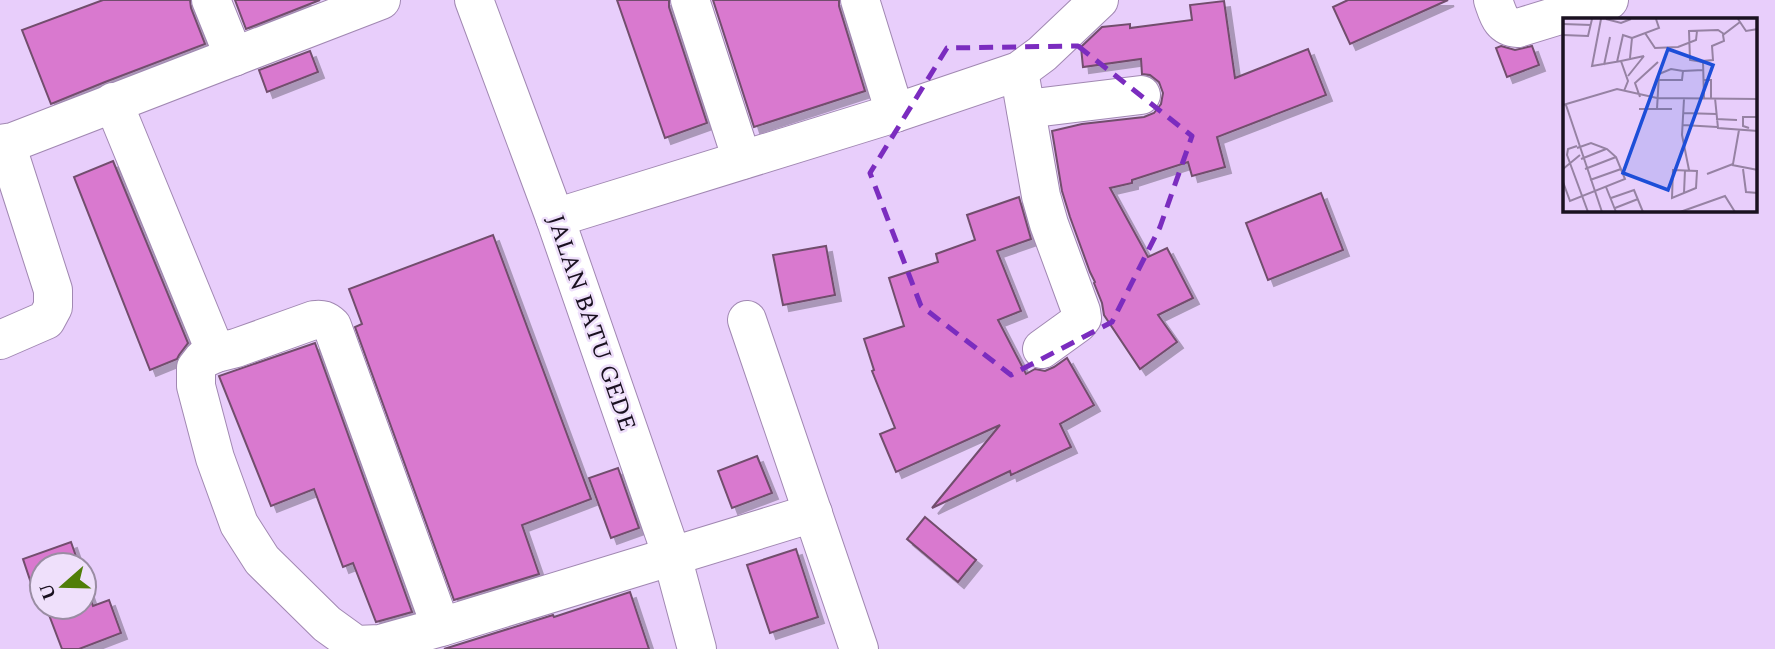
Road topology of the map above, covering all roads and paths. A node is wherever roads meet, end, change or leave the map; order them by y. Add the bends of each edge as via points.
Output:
1 (211, 0) edge
2 (381, 0) edge
3 (474, 0) edge
4 (690, 0) edge
5 (860, 0) edge
6 (1100, 0) edge
7 (1493, 0) edge
8 (1609, 0) edge
9 (234, 57) junction
10 (1019, 71) junction
11 (1141, 95) dead end
12 (113, 102) junction
13 (1026, 109) junction
14 (895, 113) junction
15 (3, 144) edge
16 (742, 160) junction
17 (555, 218) junction
18 (747, 320) dead end
19 (0, 341) edge
20 (1042, 349) dead end
21 (216, 352) junction
22 (813, 513) junction
23 (673, 556) junction
24 (441, 627) junction
25 (697, 649) edge
26 (859, 649) edge

1 - 9 street
2 - 9 street
3 - 17 street, JALAN BATU GEDE
4 - 16 street
5 - 14 street
6 - 10 street
7 - 8 street via 1501,22 1518,28
9 - 12 street
10 - 13 street
10 - 14 street
11 - 13 street
12 - 15 street
12 - 21 street
13 - 20 street via 1041,196 1082,311 1079,323
14 - 16 street
15 - 19 street via 53,290 53,307 46,320
16 - 17 street
17 - 23 street, JALAN BATU GEDE
18 - 22 street
21 - 24 street via 314,320 332,326
21 - 24 street via 196,368 196,386 239,524 262,560 327,624 356,645 380,645
22 - 23 street
22 - 26 street
23 - 24 street
23 - 25 street, JALAN BATU GEDE

